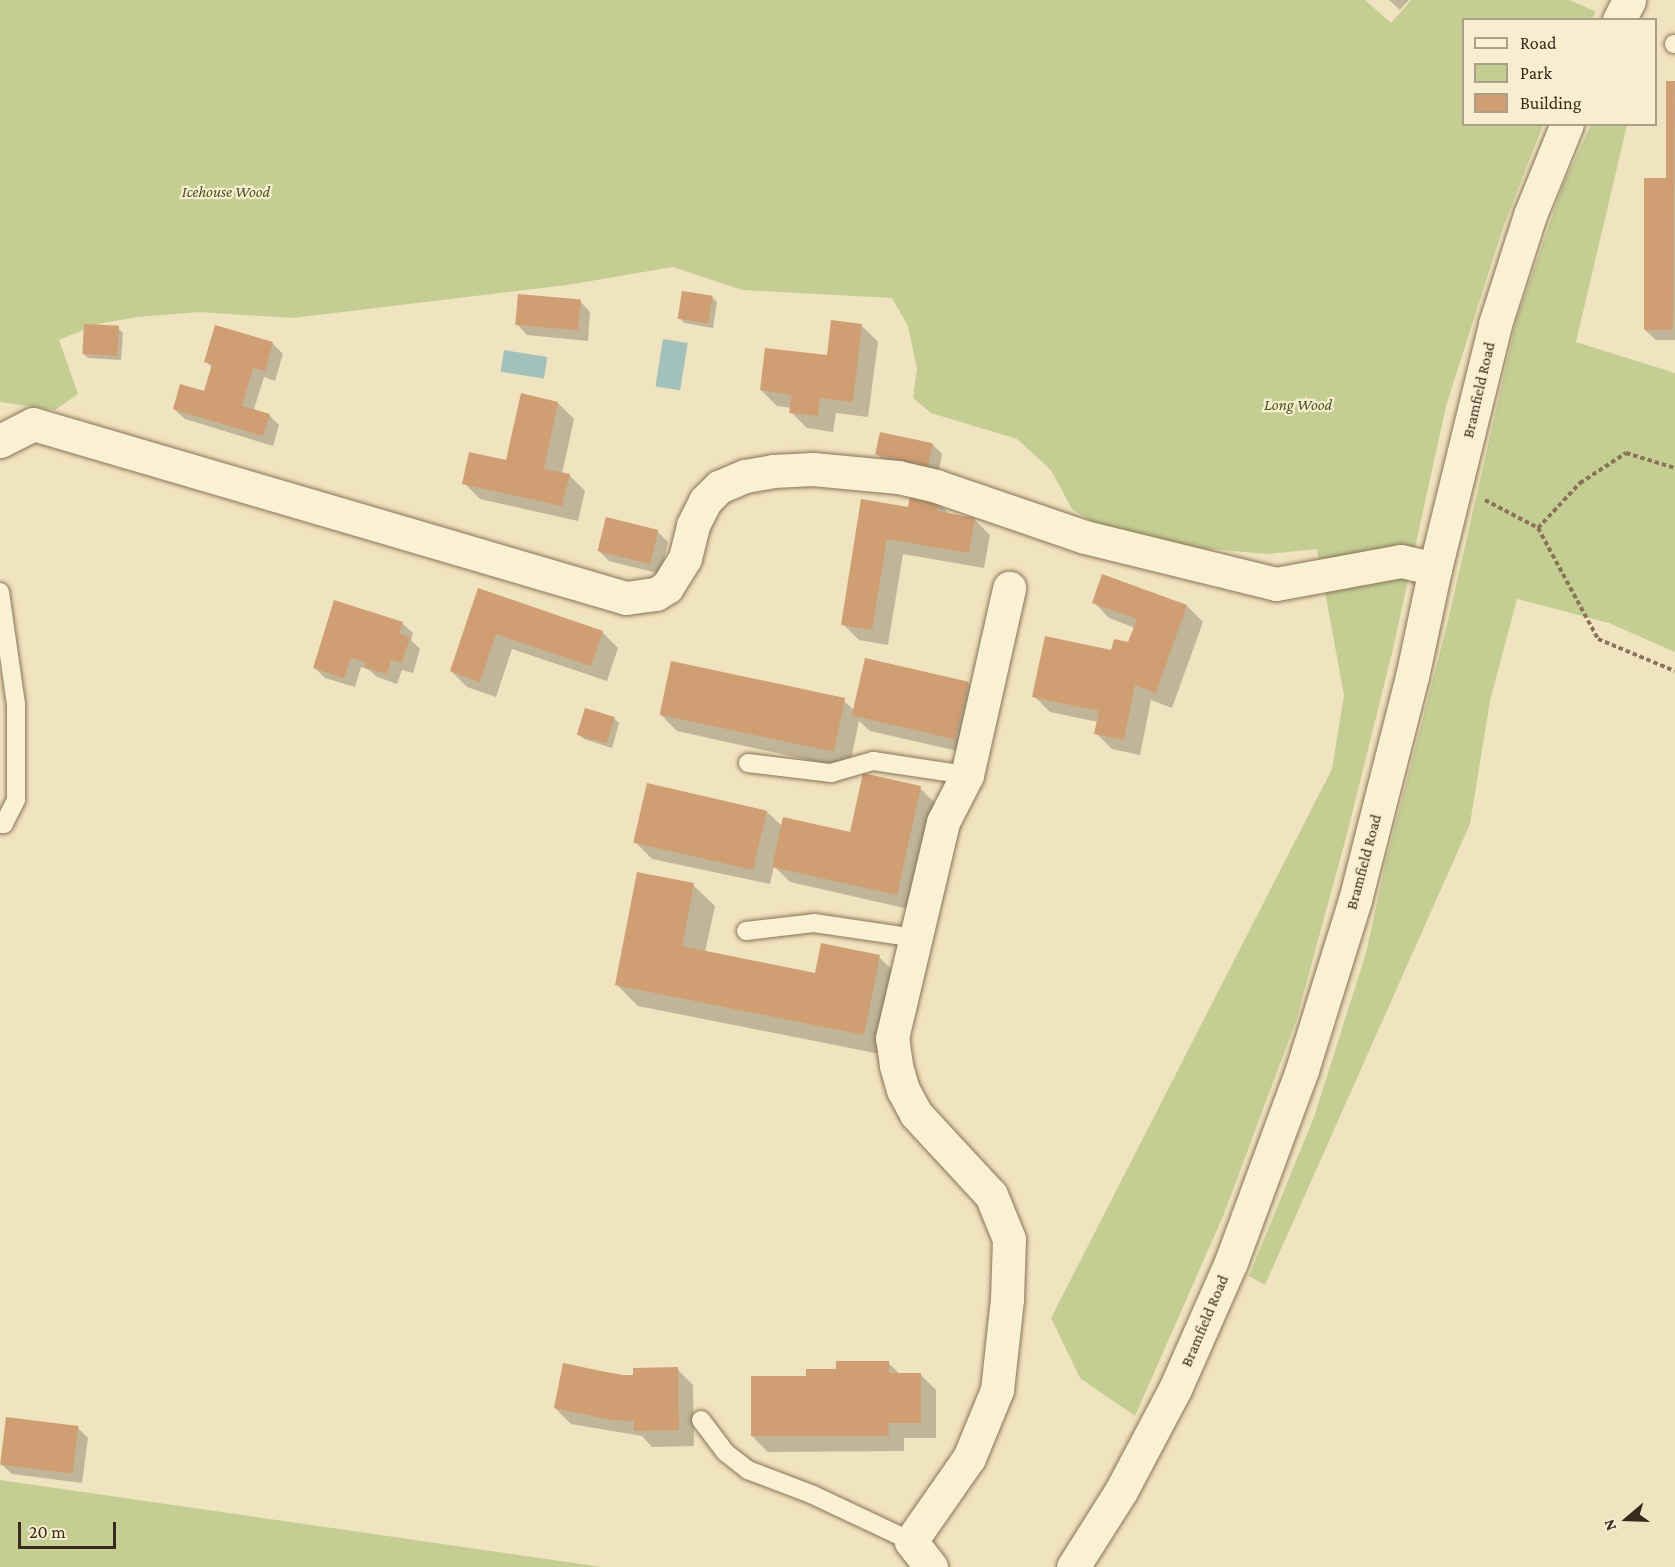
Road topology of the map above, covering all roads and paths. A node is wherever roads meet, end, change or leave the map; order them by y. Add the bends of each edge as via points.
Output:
1 (1566, 126) edge
2 (0, 441) edge
3 (1675, 468) edge
4 (1456, 485) junction
5 (1538, 528) junction
6 (1434, 569) junction
7 (1009, 588) dead end
8 (0, 591) edge
9 (1675, 671) edge
10 (748, 763) dead end
11 (967, 775) junction
12 (0, 824) edge
13 (746, 931) dead end
14 (915, 938) junction
15 (702, 1419) dead end
16 (911, 1541) junction
17 (931, 1567) edge
18 (1074, 1567) edge

1 - 4 street, Bramfield Road via 1530,215 1495,324
2 - 6 street via 33,424 626,598 656,594 668,587 685,558 693,525 705,501 719,487 745,476 773,471 849,471 927,484 1085,537 1276,584 1401,561
3 - 5 path via 1626,453 1580,483
4 - 5 path
4 - 6 street, Bramfield Road
5 - 9 path via 1598,639
6 - 18 street, Bramfield Road via 1412,676 1355,900 1302,1070 1231,1262 1175,1389 1121,1491
7 - 11 street
8 - 12 lane via 16,704 16,800 4,824
10 - 11 lane via 831,773 873,761
11 - 14 street via 943,822
13 - 14 lane via 814,923
14 - 16 street via 892,1038 903,1090 916,1114 991,1195 1009,1239 998,1390 969,1458
15 - 16 lane via 725,1452 748,1470 811,1494
16 - 17 street

